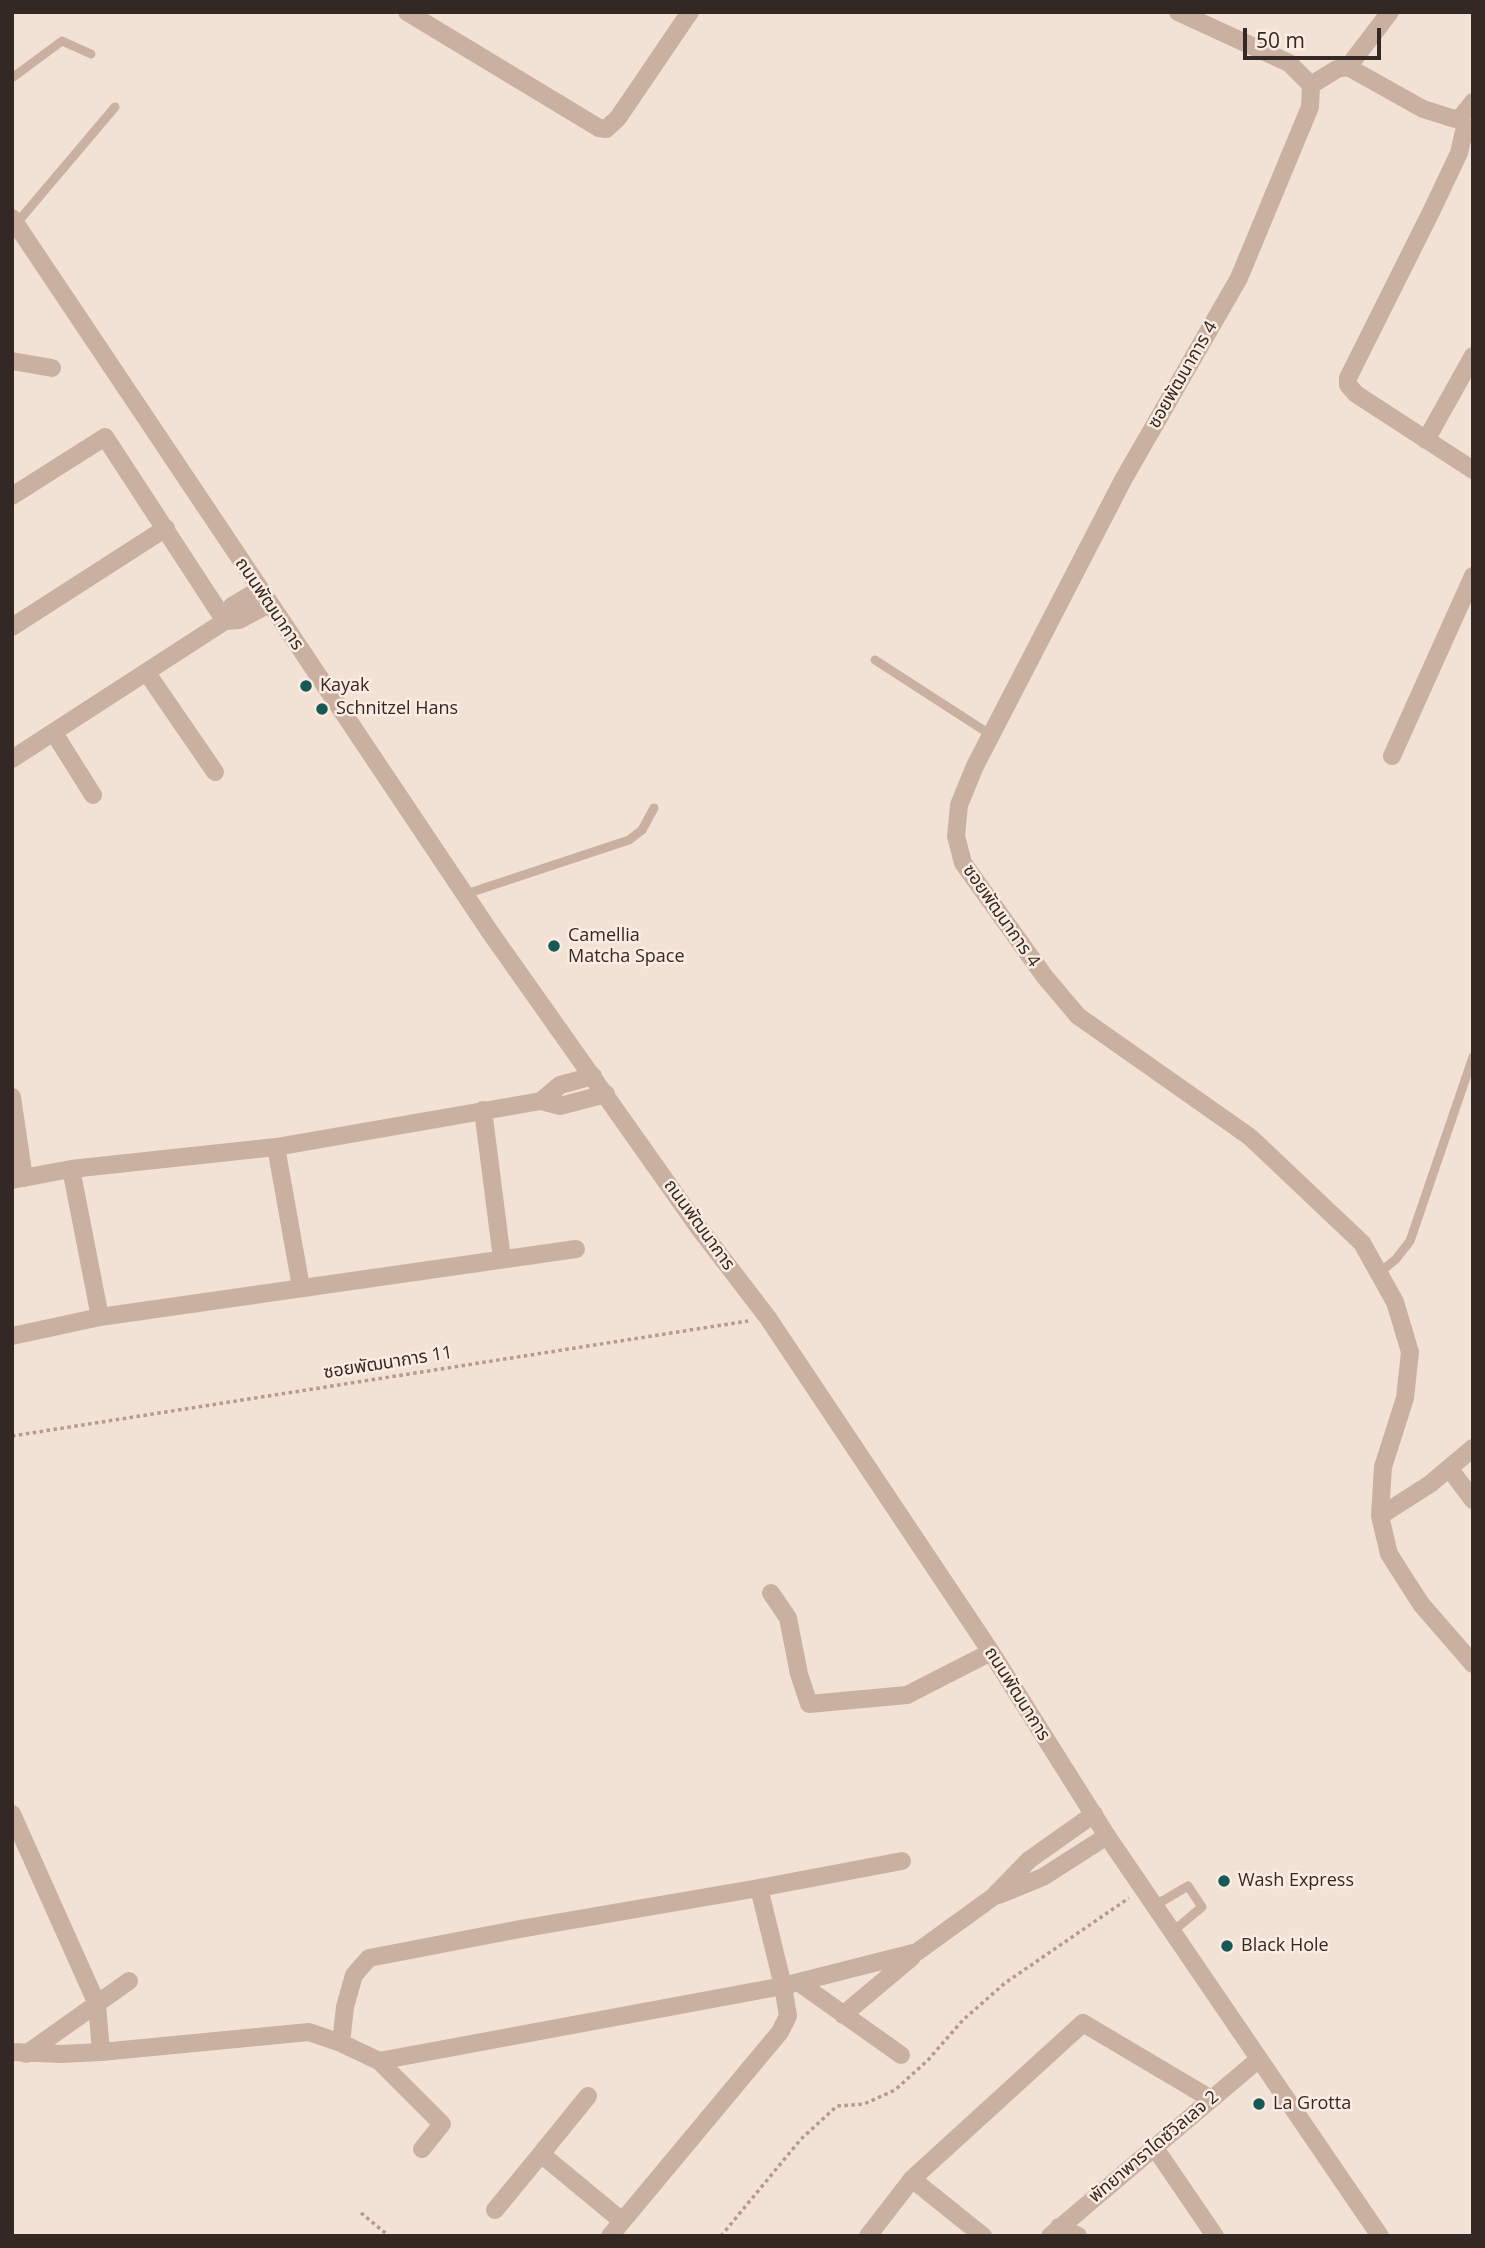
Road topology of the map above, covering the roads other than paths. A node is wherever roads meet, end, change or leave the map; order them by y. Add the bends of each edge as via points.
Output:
1 (407, 12) edge
2 (690, 12) edge
3 (1178, 12) edge
4 (1390, 12) edge
5 (90, 54) dead end
6 (1348, 67) junction
7 (12, 78) edge
8 (1311, 85) junction
9 (1473, 102) edge
10 (115, 107) dead end
11 (1464, 127) edge
12 (14, 221) edge
13 (1473, 356) edge
14 (12, 361) edge
15 (52, 368) dead end
16 (1426, 440) junction
17 (1473, 470) edge
18 (12, 496) edge
19 (166, 528) junction
20 (1473, 576) edge
21 (264, 597) junction
22 (225, 621) junction
23 (12, 627) edge
24 (875, 660) dead end
25 (147, 673) junction
26 (54, 733) junction
27 (991, 735) junction
28 (1392, 755) dead end
29 (12, 759) edge
30 (215, 772) dead end
31 (93, 795) dead end
32 (654, 808) dead end
33 (466, 894) junction
34 (1473, 1057) edge
35 (593, 1076) junction
36 (606, 1094) junction
37 (12, 1097) edge
38 (541, 1101) junction
39 (483, 1110) junction
40 (276, 1147) junction
41 (71, 1169) junction
42 (18, 1179) edge
43 (576, 1249) dead end
44 (502, 1259) junction
45 (1379, 1273) junction
46 (301, 1287) junction
47 (100, 1317) junction
48 (12, 1336) edge
49 (1473, 1448) edge
50 (1449, 1468) junction
51 (1473, 1500) edge
52 (1380, 1516) junction
53 (771, 1593) dead end
54 (991, 1652) junction
55 (1473, 1664) edge
56 (12, 1814) edge
57 (1094, 1814) junction
58 (1107, 1836) junction
59 (902, 1861) dead end
60 (759, 1888) junction
61 (992, 1897) junction
62 (1154, 1906) junction
63 (1172, 1932) junction
64 (917, 1952) junction
65 (129, 1981) dead end
66 (790, 1984) junction
67 (97, 2004) junction
68 (843, 2015) junction
69 (341, 2043) junction
70 (20, 2052) edge
71 (101, 2052) junction
72 (901, 2055) dead end
73 (1258, 2059) junction
74 (379, 2061) junction
75 (12, 2063) edge
76 (589, 2096) dead end
77 (1211, 2099) junction
78 (1155, 2148) junction
79 (422, 2149) dead end
80 (541, 2154) junction
81 (912, 2179) junction
82 (495, 2210) dead end
83 (622, 2221) junction
84 (1054, 2231) edge
85 (610, 2236) edge
86 (868, 2236) edge
87 (983, 2236) edge
88 (1078, 2236) edge
89 (1215, 2236) edge
90 (1380, 2236) edge

1 - 2 street via 606,129
3 - 8 street via 1289,63
4 - 6 street
5 - 7 lane via 62,41
6 - 8 street
6 - 11 street
8 - 27 street, ซอยพัฒนาการ 4 via 1310,107 1239,278 1123,480
9 - 11 street via 1461,117
10 - 12 lane
11 - 16 street via 1448,176 1348,378 1356,394
12 - 21 street, ถนนพัฒนาการ
13 - 16 street
14 - 15 street
16 - 17 street
18 - 19 street via 104,437
19 - 22 street
19 - 23 street
20 - 28 street
21 - 22 street via 232,606
21 - 33 street, ถนนพัฒนาการ
22 - 25 street
24 - 27 lane
25 - 26 street
25 - 30 street
26 - 29 street
26 - 31 street
27 - 45 street, ซอยพัฒนาการ 4 via 959,805 956,836 963,863 1045,977 1078,1016 1250,1138 1362,1243
32 - 33 lane via 642,830 629,840
33 - 35 street, ถนนพัฒนาการ
34 - 45 lane via 1410,1241
35 - 36 street, ถนนพัฒนาการ
35 - 38 street via 560,1084
36 - 38 street via 560,1106
36 - 54 street, ถนนพัฒนาการ via 768,1318
37 - 42 street
38 - 39 street
39 - 40 street
39 - 44 street
40 - 41 street
40 - 46 street
41 - 42 street
41 - 47 street
43 - 44 street
44 - 46 street
45 - 52 street, ซอยพัฒนาการ 4 via 1395,1302 1410,1352 1405,1398 1383,1467
46 - 47 street
47 - 48 street
49 - 50 street
50 - 51 street
50 - 52 street
52 - 55 street, ซอยพัฒนาการ 4 via 1389,1554 1421,1604
53 - 54 street via 788,1618 809,1704 907,1695
54 - 57 street, ถนนพัฒนาการ
56 - 67 street
57 - 58 street, ถนนพัฒนาการ
57 - 61 street via 1029,1860
58 - 61 street via 1044,1877
58 - 62 street, ถนนพัฒนาการ
59 - 60 street
60 - 66 street
60 - 69 street via 369,1958 354,1975
61 - 64 street
62 - 63 street, ถนนพัฒนาการ
62 - 63 lane via 1188,1886 1202,1907
63 - 73 street, ถนนพัฒนาการ
64 - 66 street
64 - 68 street
65 - 67 street
66 - 68 street
66 - 74 street
66 - 83 street via 788,2016 780,2032
67 - 70 street
67 - 71 street
68 - 72 street
69 - 71 street via 309,2032
69 - 74 street
70 - 71 street
70 - 75 street
73 - 77 street, พัทยาพาราไดซ์วิลเลจ 2
73 - 90 street, ถนนพัฒนาการ
74 - 79 street via 442,2124
76 - 80 street
77 - 78 street, พัทยาพาราไดซ์วิลเลจ 2
77 - 81 street via 1083,2023
78 - 84 street, พัทยาพาราไดซ์วิลเลจ 2
78 - 89 street
80 - 82 street
80 - 83 street
81 - 86 street
81 - 87 street
83 - 85 street
84 - 88 street

